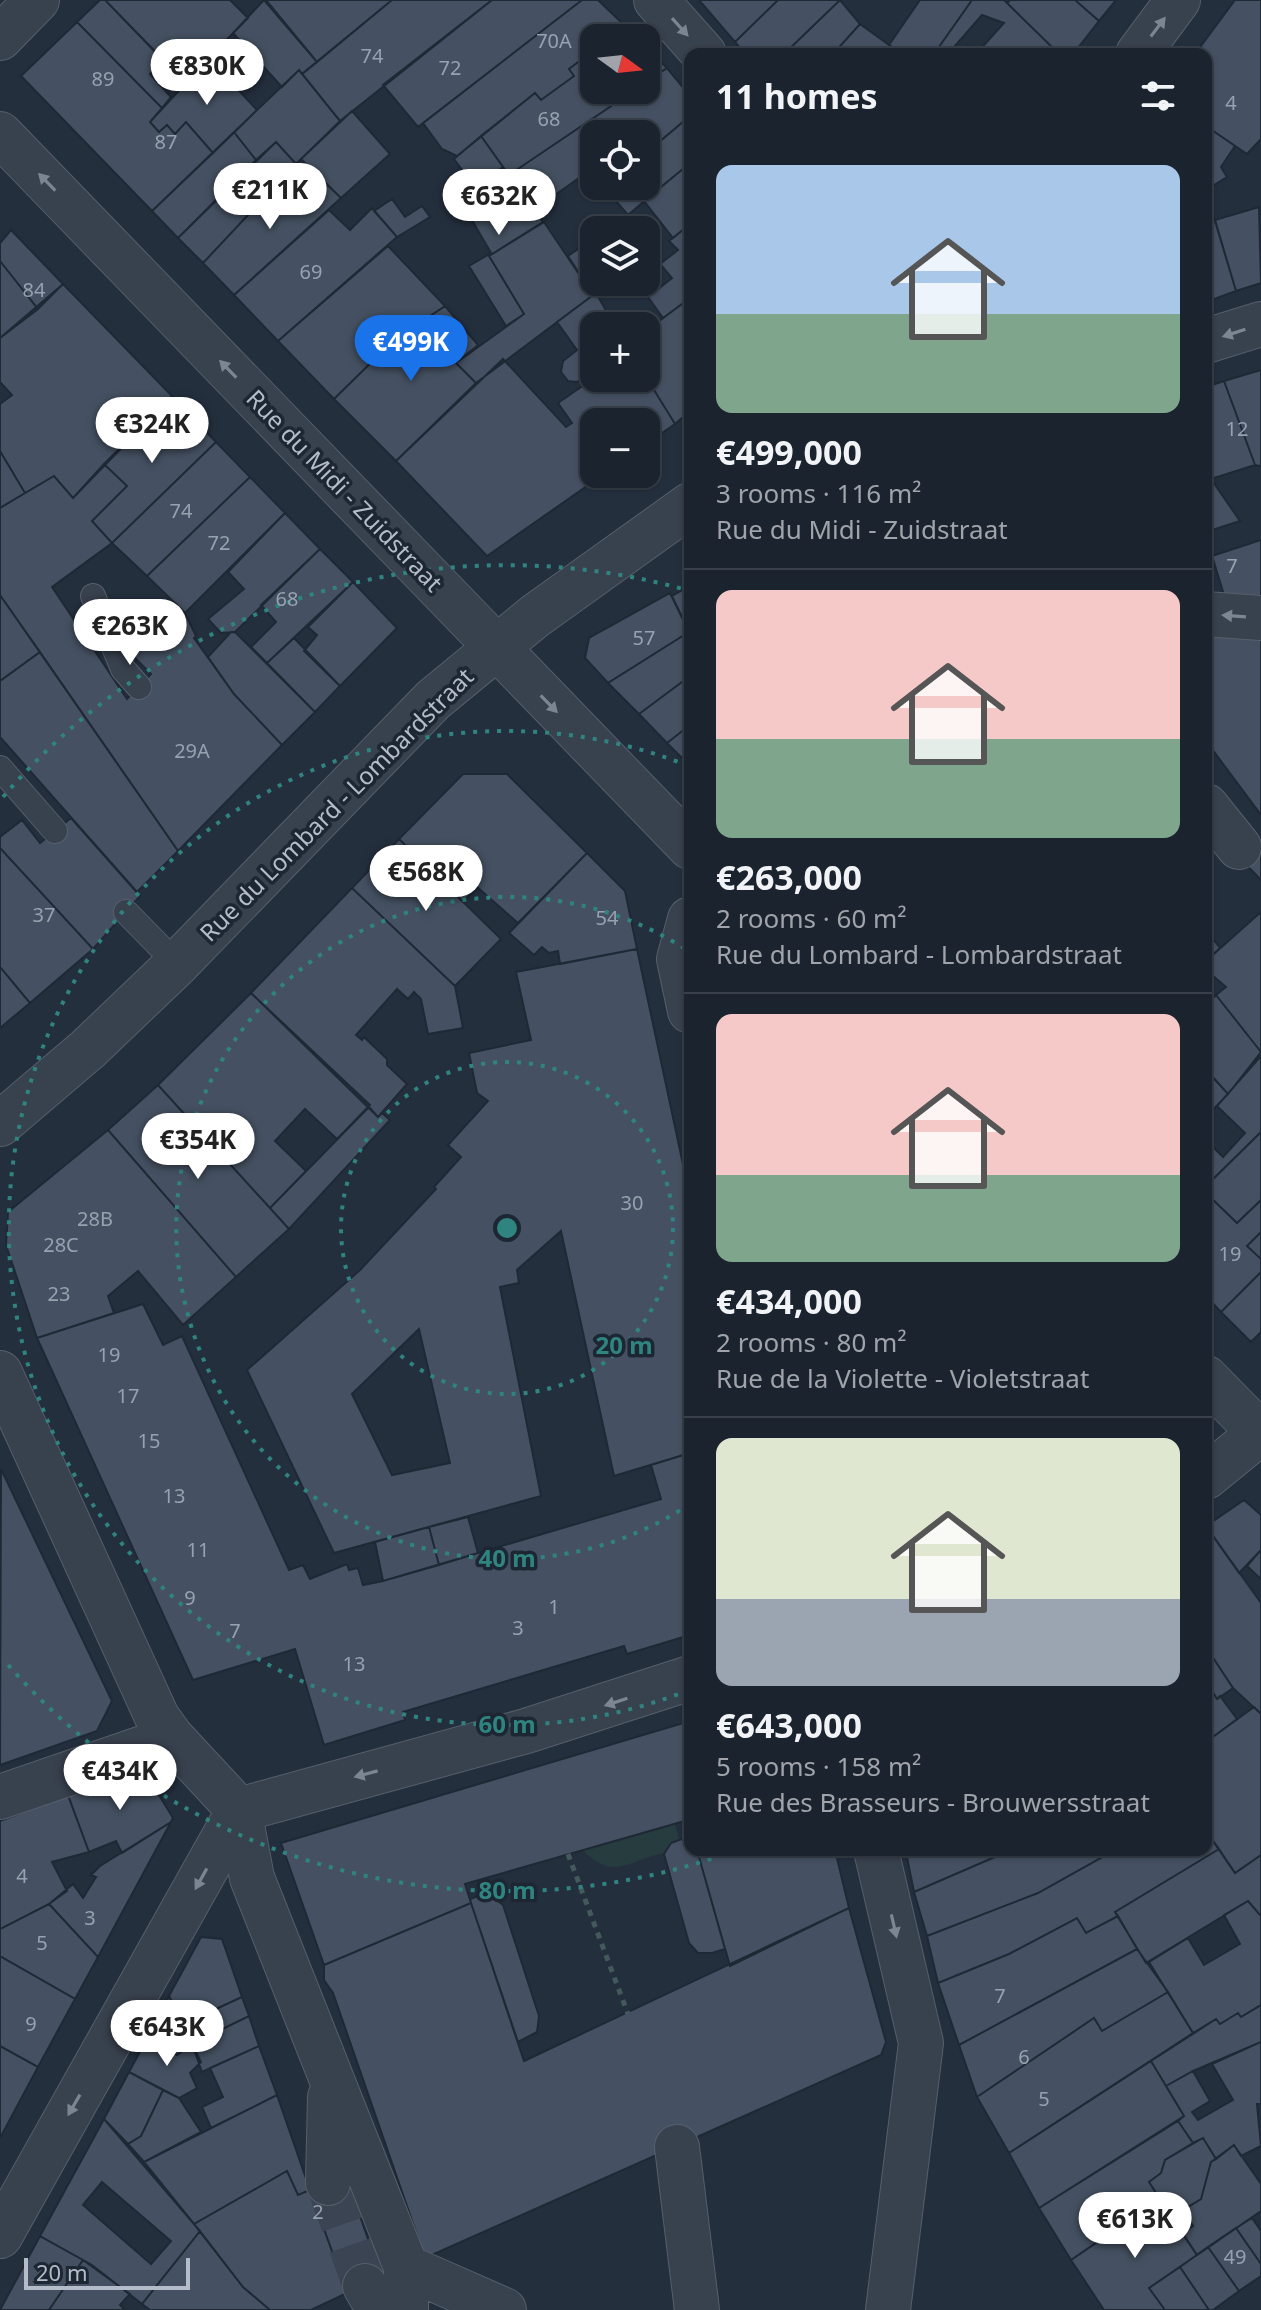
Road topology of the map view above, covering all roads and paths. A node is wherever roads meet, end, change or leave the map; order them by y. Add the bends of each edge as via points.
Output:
1 (37, 0) edge
2 (656, 0) edge
3 (1178, 0) edge
4 (0, 38) edge
5 (699, 48) edge
6 (1142, 48) edge
7 (0, 134) edge
8 (506, 171) dead end
9 (491, 182) dead end
10 (1261, 324) edge
11 (1212, 339) edge
12 (684, 509) edge
13 (93, 596) dead end
14 (1212, 614) edge
15 (1261, 618) edge
16 (494, 648) junction
17 (139, 687) dead end
18 (0, 768) edge
19 (1212, 813) edge
20 (55, 831) dead end
21 (684, 841) edge
22 (1239, 847) dead end
23 (126, 912) dead end
24 (684, 941) edge
25 (177, 964) junction
26 (684, 983) edge
27 (0, 1124) edge
28 (0, 1373) edge
29 (1212, 1384) edge
30 (1261, 1433) edge
31 (1212, 1472) edge
32 (684, 1680) edge
33 (172, 1738) junction
34 (0, 1797) edge
35 (239, 1810) junction
36 (568, 1854) dead end
37 (877, 1856) edge
38 (628, 2014) dead end
39 (330, 2075) junction
40 (677, 2147) dead end
41 (328, 2183) tunnel mouth
42 (0, 2236) edge
43 (406, 2267) junction
44 (406, 2310) edge
45 (504, 2310) edge
46 (697, 2310) edge
47 (888, 2310) edge

1 - 4 street
2 -> 5 street
6 -> 3 street
16 -> 7 street, Rue du Midi - Zuidstraat
8 - 9 path
10 -> 11 street
12 - 16 street, Rue du Lombard - Lombardstraat
13 - 17 lane via 123,669
15 -> 14 street
16 -> 21 street, Rue du Midi - Zuidstraat
16 - 25 street, Rue du Lombard - Lombardstraat via 433,700
18 - 20 lane
19 - 22 street
23 - 25 lane
24 - 26 street via 679,959
25 - 27 street, Rue du Lombard - Lombardstraat
28 - 33 street via 157,1717
29 - 30 street
30 - 31 street
32 -> 35 street via 526,1731
33 - 34 street
33 - 35 street
35 - 39 street via 252,1878
35 -> 42 street
36 - 38 path
37 -> 47 street via 921,2043
39 - 41 street
39 - 43 street
40 - 46 street
43 - 44 street
43 - 45 street

